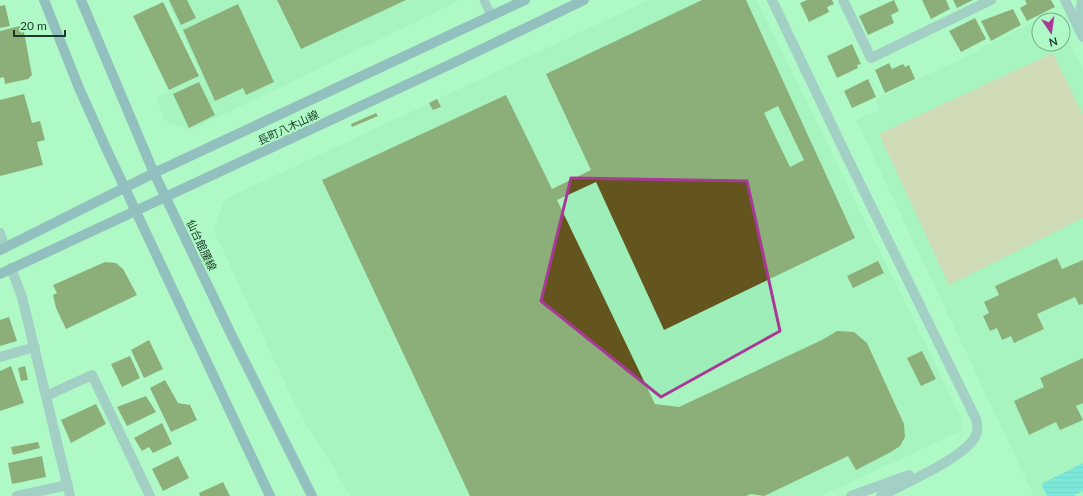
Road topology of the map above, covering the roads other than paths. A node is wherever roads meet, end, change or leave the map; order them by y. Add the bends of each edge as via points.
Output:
1 (44, 0) edge
2 (81, 0) edge
3 (484, 0) edge
4 (584, 0) edge
5 (772, 0) edge
6 (843, 0) edge
7 (990, 0) edge
8 (1065, 0) edge
9 (1082, 0) edge
10 (521, 1) edge
11 (491, 15) junction
12 (1078, 27) junction
13 (1083, 37) edge
14 (154, 173) junction
15 (126, 188) junction
16 (165, 197) junction
17 (136, 211) junction
18 (0, 233) edge
19 (3, 249) edge
20 (11, 268) junction
21 (0, 274) edge
22 (35, 347) junction
23 (0, 358) edge
24 (46, 396) junction
25 (943, 463) junction
26 (68, 485) junction
27 (16, 496) edge
28 (70, 496) edge
29 (150, 496) edge
30 (270, 496) edge
31 (312, 496) edge
32 (851, 496) edge
33 (881, 496) edge

1 - 15 street via 79,88
2 - 14 street, 仙台館腰線
3 - 11 lane
4 - 16 street, 長町八木山線
5 - 25 street via 976,418 977,430 974,437 968,445
6 - 7 street via 871,58
8 - 12 street
9 - 12 street
10 - 11 street
11 - 14 street
12 - 13 street
14 - 15 street
14 - 16 street, 仙台館腰線
15 - 17 street
15 - 19 street
16 - 17 street, 長町八木山線
16 - 31 street, 仙台館腰線
17 - 20 street, 長町八木山線
17 - 30 street
18 - 19 street
20 - 21 street, 長町八木山線
20 - 22 street via 22,297
22 - 23 street
22 - 24 street
24 - 26 street
24 - 29 street via 92,375
25 - 32 street
25 - 33 street
26 - 27 street
26 - 28 street

